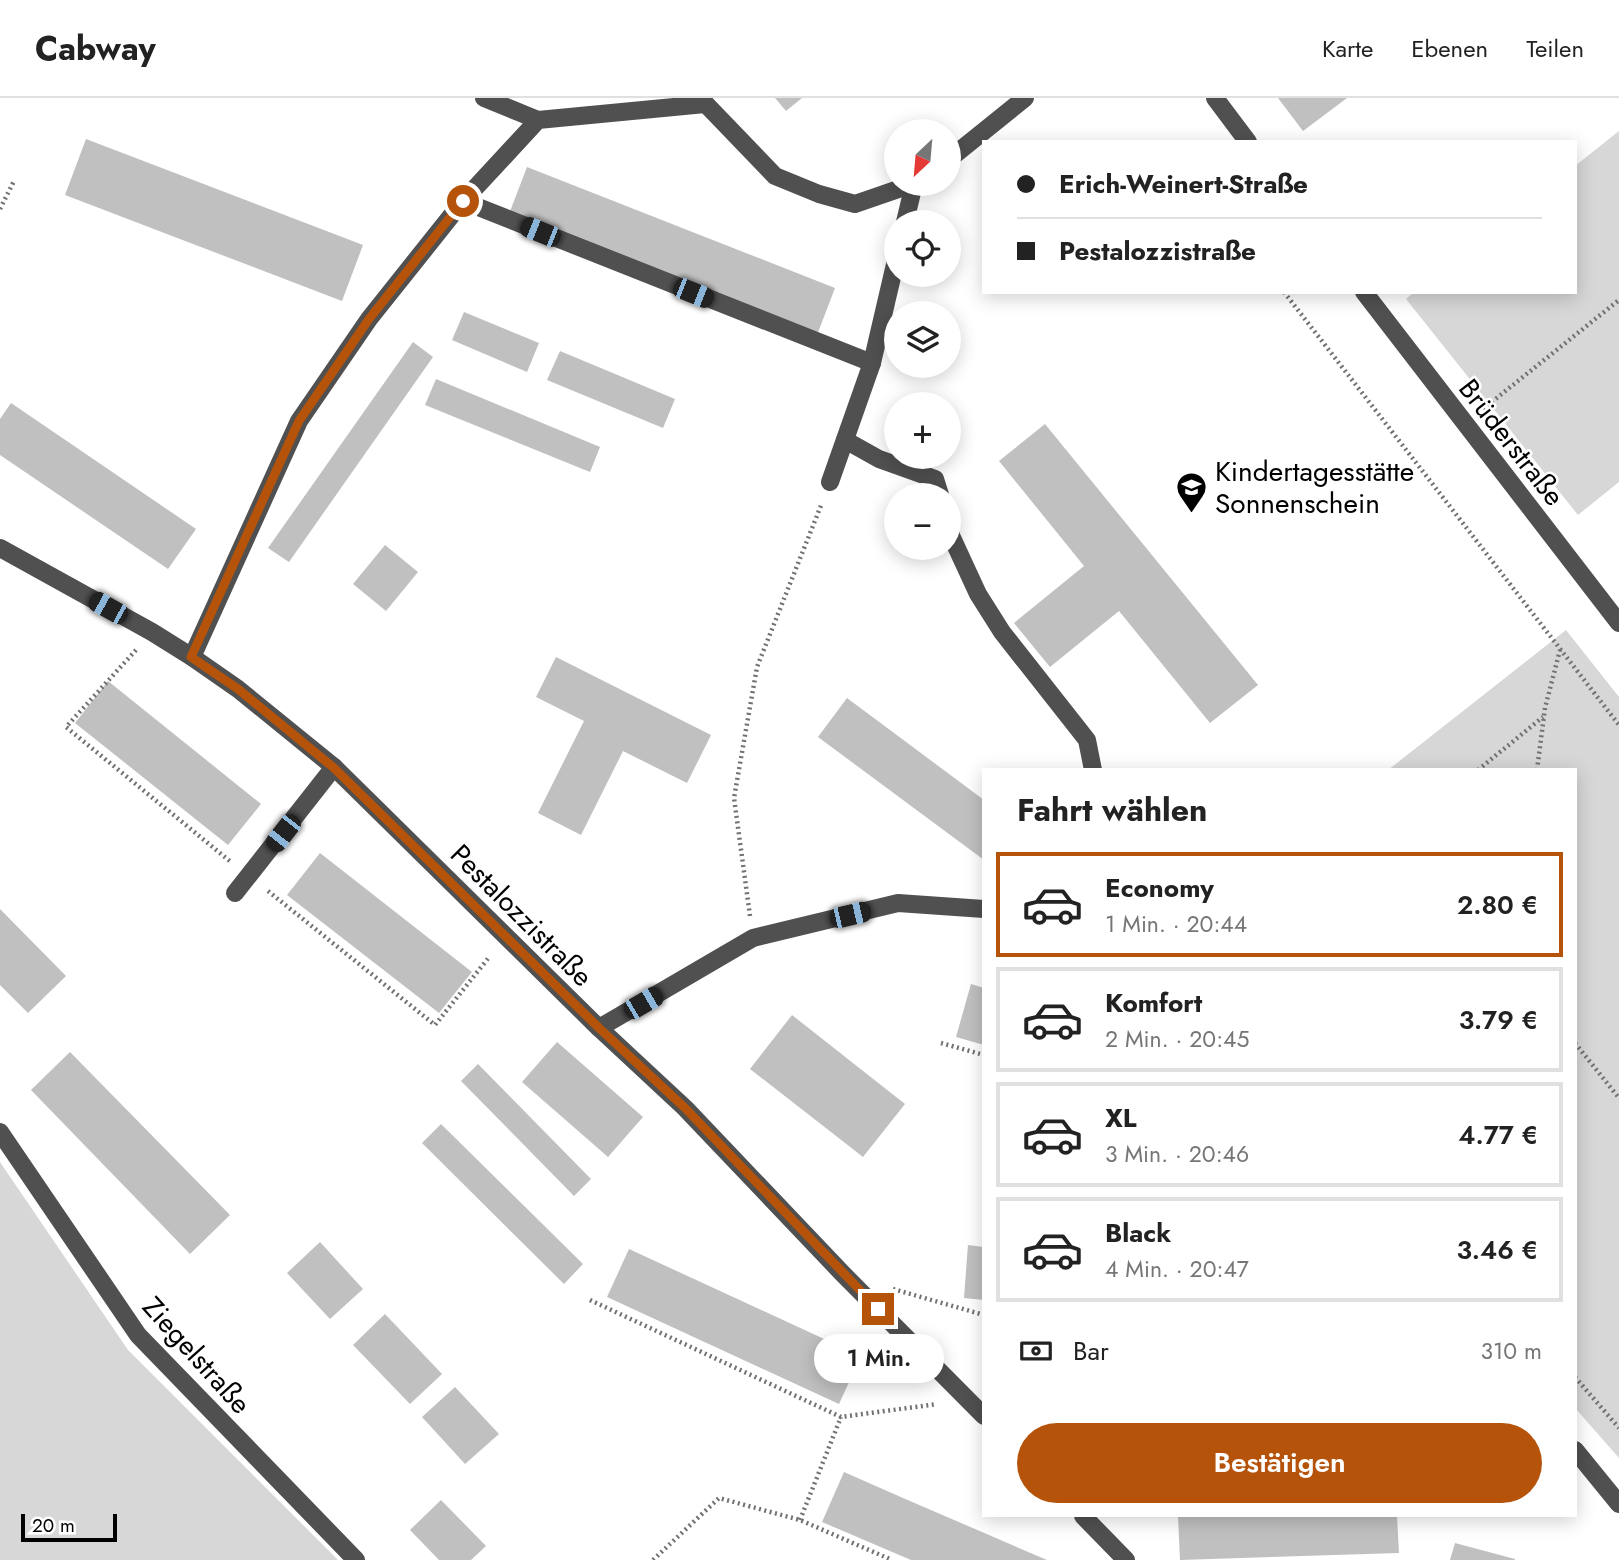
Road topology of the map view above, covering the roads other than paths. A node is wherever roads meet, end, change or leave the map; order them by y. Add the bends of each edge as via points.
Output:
1 (484, 98) edge
2 (1025, 98) edge
3 (1215, 98) edge
4 (703, 101) edge
5 (538, 120) junction
6 (1246, 140) edge
7 (961, 150) edge
8 (884, 194) edge
9 (463, 201) junction
10 (890, 287) edge
11 (1366, 294) edge
12 (872, 363) junction
13 (845, 440) junction
14 (830, 482) road end
15 (936, 483) edge
16 (0, 548) edge
17 (961, 557) edge
18 (1619, 623) edge
19 (191, 657) junction
20 (334, 768) junction
21 (1093, 768) edge
22 (235, 893) dead end
23 (982, 909) edge
24 (599, 1028) junction
25 (0, 1132) edge
26 (982, 1414) edge
27 (1577, 1452) edge
28 (1619, 1504) edge
29 (1084, 1517) edge
30 (356, 1560) edge
31 (1126, 1560) edge

1 - 5 street
2 - 7 street
3 - 6 street
4 - 5 street
4 - 8 street via 775,176 855,204
5 - 9 street
9 - 12 street
9 - 19 street via 369,319 299,421
10 - 12 street
11 - 18 street, Brüderstraße
12 - 13 street
13 - 14 street
13 - 15 street
16 - 19 street, Pestalozzistraße
17 - 21 street via 1002,632 1087,740
19 - 20 street, Pestalozzistraße via 238,689
20 - 22 street
20 - 24 street, Pestalozzistraße
23 - 24 street via 898,903 753,938
24 - 26 street, Pestalozzistraße via 685,1108
25 - 30 street, Ziegelstraße via 138,1335
27 - 28 street
29 - 31 street

